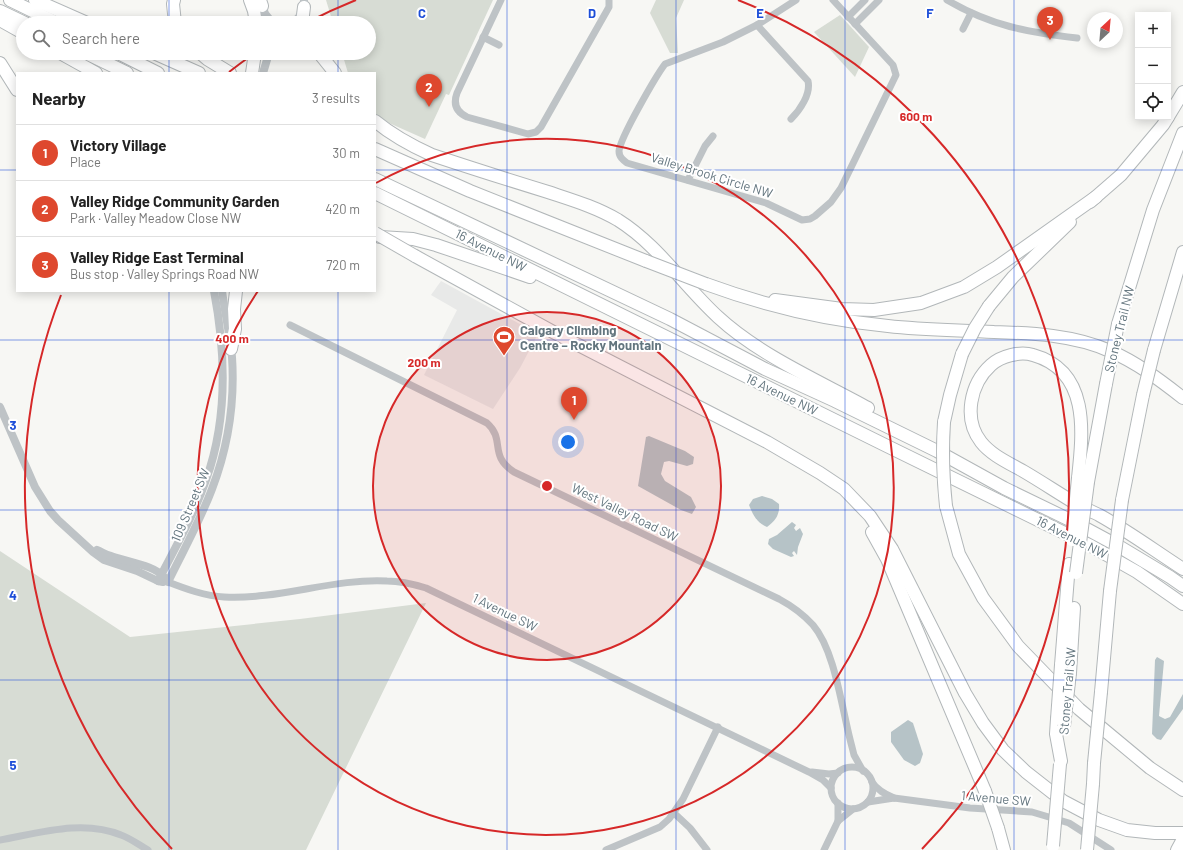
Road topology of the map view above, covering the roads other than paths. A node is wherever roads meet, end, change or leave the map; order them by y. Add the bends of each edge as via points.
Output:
1 (10, 0) edge
2 (35, 0) edge
3 (174, 0) edge
4 (250, 0) edge
5 (501, 0) edge
6 (609, 0) edge
7 (796, 0) edge
8 (833, 0) edge
9 (865, 0) edge
10 (879, 0) edge
11 (947, 0) edge
12 (304, 4) edge
13 (0, 11) edge
14 (262, 11) edge
15 (971, 13) junction
16 (43, 16) edge
17 (71, 16) edge
18 (174, 16) edge
19 (300, 16) edge
20 (303, 16) edge
21 (848, 16) junction
22 (16, 19) edge
23 (0, 20) edge
24 (855, 24) junction
25 (757, 25) junction
26 (16, 29) edge
27 (963, 29) dead end
28 (484, 37) junction
29 (1077, 38) dead end
30 (499, 45) dead end
31 (73, 60) edge
32 (100, 60) edge
33 (132, 60) edge
34 (170, 60) edge
35 (209, 60) edge
36 (254, 60) edge
37 (258, 60) edge
38 (268, 60) edge
39 (325, 60) edge
40 (0, 63) edge
41 (94, 72) edge
42 (125, 72) edge
43 (156, 72) edge
44 (197, 72) edge
45 (228, 72) edge
46 (253, 72) edge
47 (253, 72) edge
48 (264, 72) edge
49 (334, 72) edge
50 (16, 88) edge
51 (1183, 92) edge
52 (1171, 112) edge
53 (791, 119) dead end
54 (1166, 120) edge
55 (376, 122) edge
56 (1183, 133) edge
57 (713, 136) dead end
58 (376, 149) edge
59 (376, 179) edge
60 (688, 180) junction
61 (376, 193) edge
62 (1096, 197) junction
63 (376, 234) edge
64 (376, 237) edge
65 (1183, 252) edge
66 (706, 284) junction
67 (571, 290) junction
68 (214, 292) edge
69 (222, 292) edge
70 (236, 292) edge
71 (290, 325) dead end
72 (231, 349) junction
73 (1183, 398) edge
74 (0, 407) edge
75 (908, 436) junction
76 (820, 473) junction
77 (1083, 480) junction
78 (1081, 531) joint
79 (1073, 568) junction
80 (1183, 569) edge
81 (160, 578) junction
82 (168, 582) junction
83 (1183, 586) edge
84 (1183, 604) edge
85 (718, 727) junction
86 (852, 747) junction
87 (863, 771) junction
88 (809, 772) junction
89 (840, 772) junction
90 (872, 782) junction
91 (831, 788) junction
92 (1183, 790) edge
93 (894, 798) junction
94 (868, 802) junction
95 (838, 803) junction
96 (853, 808) junction
97 (674, 813) junction
98 (838, 821) junction
99 (1183, 832) edge
100 (1183, 839) edge
101 (0, 840) edge
102 (620, 848) edge
103 (1053, 848) edge
104 (148, 850) edge
105 (606, 850) edge
106 (707, 850) edge
107 (824, 850) edge
108 (1004, 850) edge
109 (1087, 850) edge
110 (1111, 850) edge
111 (1177, 850) edge

1 - 16 highway
2 - 17 highway
3 - 18 highway
4 - 14 highway via 254,11
5 - 28 street
6 - 28 street via 608,7 541,128 534,133 526,134 467,117 457,108 457,93
7 - 25 street, Valley Brook Circle NW
8 - 21 street, Valley Brook Circle NW
9 - 21 street
10 - 24 street
11 - 15 street
12 - 19 street
12 - 20 highway
13 - 22 highway
15 - 27 street
15 - 29 street via 1015,29
21 - 24 street, Valley Brook Circle NW
23 - 26 highway
24 - 60 street, Valley Brook Circle NW via 893,65 896,75 841,188 831,202 810,219 802,220 766,203
25 - 53 street via 808,81 808,91 798,112
25 - 60 street, Valley Brook Circle NW via 723,42 665,64 620,147 620,157 627,163
28 - 30 street
31 - 41 highway
32 - 42 highway
33 - 43 highway
34 - 44 highway
35 - 45 highway
36 - 46 highway
37 - 47 street
38 - 48 street
39 - 49 highway
40 - 50 highway
51 - 52 highway
54 - 62 highway via 1136,159
55 - 75 highway via 395,136 432,155 565,197 618,220 645,241 714,313 742,336 767,353 891,422
56 - 77 highway, Stoney Trail NW, bridge via 1153,210 1118,324
57 - 60 street via 705,146
58 - 66 highway, bridge via 470,191
59 - 75 highway, 16 Avenue NW via 670,319 765,369
61 - 67 highway, 16 Avenue NW
62 - 66 highway via 997,267 964,287 921,303 874,310 842,309 761,298
62 - 92 highway, bridge via 1013,277 989,306 962,354 944,422 942,468 946,506 959,554 983,598 1018,646 1085,713 1150,768
63 - 76 highway, bridge via 555,333 767,442
64 - 67 highway via 412,239 436,245
65 - 109 highway, bridge via 1154,350 1122,500 1110,590
66 - 73 highway via 794,312 843,321 896,327 1034,333 1077,340 1109,350 1140,367
67 - 84 highway, 16 Avenue NW via 1092,546 1137,572
68 - 81 street, 109 Street SW via 223,357 223,393 215,451 195,508
69 - 72 street, 109 Street SW
70 - 72 highway via 235,329
71 - 86 street, West Valley Road SW via 487,423 496,434 498,453 502,461 514,472 772,596 799,612 814,626 826,648
72 - 82 street, 109 Street SW via 232,401 223,455 203,510
74 - 81 street via 29,476 39,495 58,520 81,540 105,554 150,569
75 - 83 highway, 16 Avenue NW via 1120,547
76 - 99 highway via 844,489 875,523 892,549 965,693 1003,750 1063,801 1099,820 1127,830
76 - 108 highway, bridge via 852,507 876,538 887,559 986,791
77 - 78 highway, Stoney Trail NW, bridge
77 - 79 highway, bridge
77 - 80 highway via 1082,419 1068,378 1048,360 1032,354 1005,357 991,365 973,391 970,409 974,428 981,442 1002,458
78 - 79 highway, Stoney Trail SW, bridge
79 - 103 highway, Stoney Trail SW, bridge
81 - 82 street
82 - 85 street, 1 Avenue SW via 204,594 234,597 373,580 414,585 435,591
85 - 88 street, 1 Avenue SW
85 - 97 street
86 - 87 street, West Valley Road SW
86 - 89 street, West Valley Road SW via 848,765
87 - 89 street via 852,767
87 - 90 street
88 - 89 street, 1 Avenue SW
88 - 91 street, 1 Avenue SW
89 - 91 street via 833,780
90 - 93 street, 1 Avenue SW via 875,787
90 - 94 street via 872,794
91 - 95 street
93 - 94 street, 1 Avenue SW
93 - 110 street, 1 Avenue SW via 970,808 1032,812 1069,823
94 - 96 street via 861,807
95 - 96 street
95 - 98 street
96 - 98 street
97 - 102 street via 660,827
97 - 106 street
98 - 107 street
100 - 111 highway
101 - 104 street via 72,828 96,828 121,835
102 - 105 street

